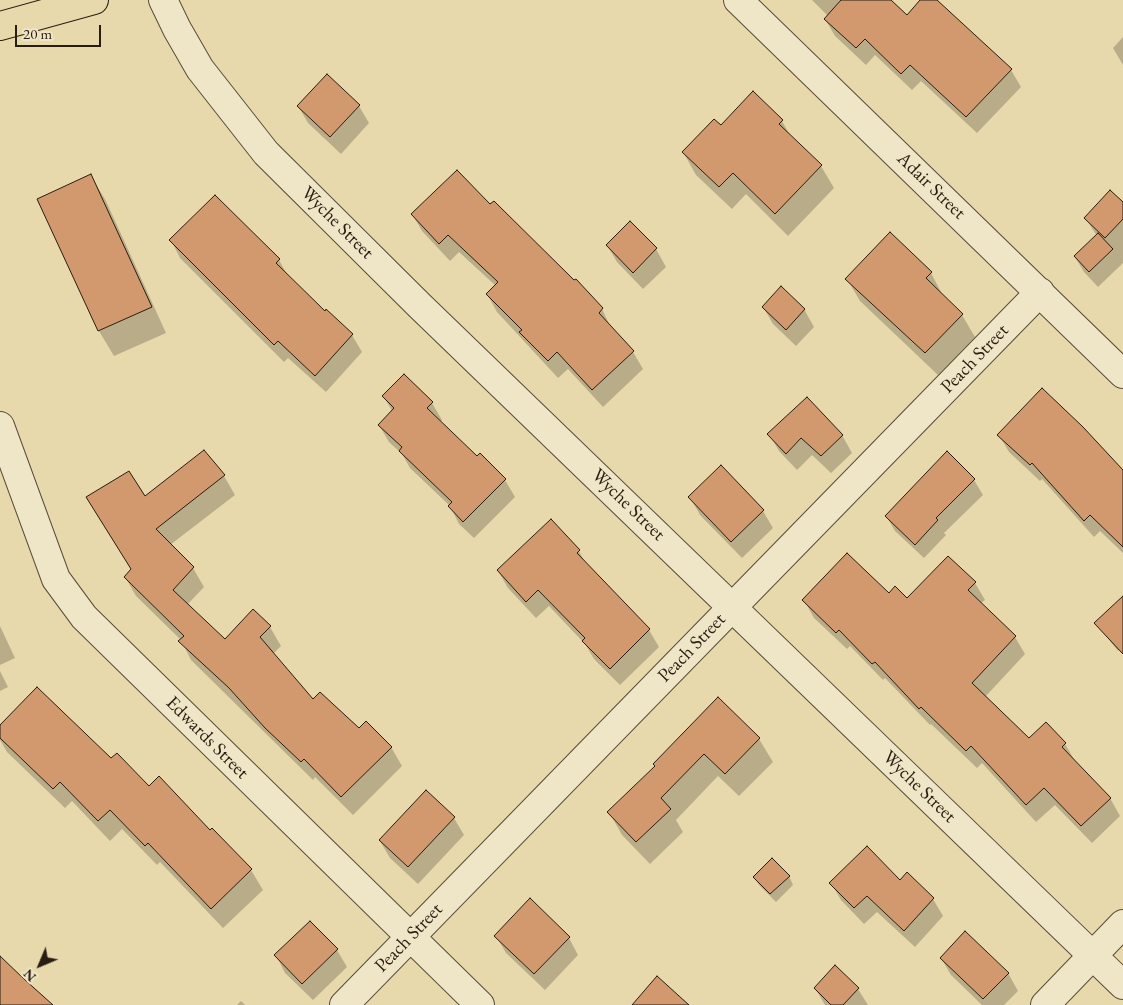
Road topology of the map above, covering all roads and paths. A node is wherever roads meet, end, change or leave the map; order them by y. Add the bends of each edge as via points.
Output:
1 (94, 0) edge
2 (163, 0) edge
3 (738, 0) edge
4 (0, 26) edge
5 (1040, 292) junction
6 (1123, 374) edge
7 (0, 426) edge
8 (733, 606) junction
9 (1123, 924) edge
10 (409, 937) junction
11 (1093, 956) junction
12 (1123, 985) edge
13 (344, 1005) edge
14 (480, 1005) edge
15 (1045, 1005) edge

1 - 4 main road
2 - 8 street, Wyche Street via 200,69 266,153 419,305
3 - 5 street, Adair Street
5 - 6 street, Adair Street
5 - 8 street, Peach Street
7 - 10 street, Edwards Street via 56,579 84,617
8 - 10 street, Peach Street
8 - 11 street, Wyche Street
9 - 11 street
10 - 13 street, Peach Street
10 - 14 street, Edwards Street
11 - 12 street, Wyche Street
11 - 15 street

